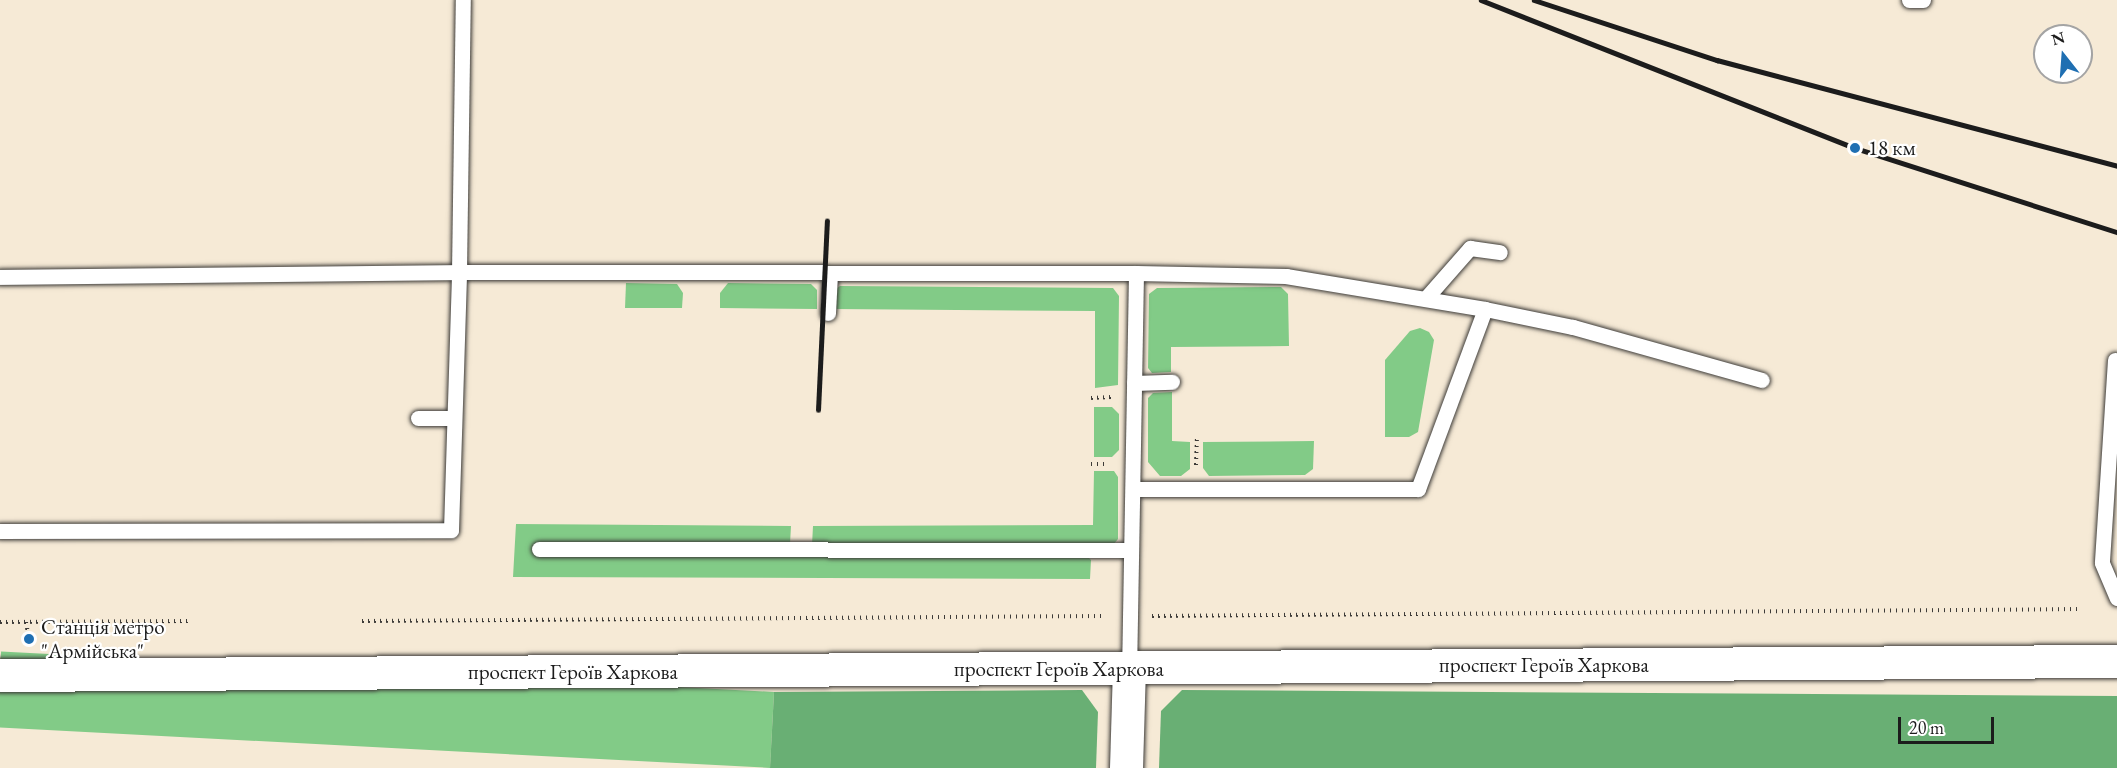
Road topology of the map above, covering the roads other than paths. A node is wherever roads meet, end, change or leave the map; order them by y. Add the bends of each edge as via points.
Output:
1 (463, 0) edge
2 (1909, 0) edge
3 (1923, 0) edge
4 (1500, 252) dead end
5 (459, 272) junction
6 (830, 273) junction
7 (1136, 273) junction
8 (0, 277) edge
9 (1426, 298) junction
10 (1485, 309) junction
11 (828, 313) dead end
12 (2115, 360) dead end
13 (1762, 380) dead end
14 (1172, 382) dead end
15 (1134, 383) junction
16 (418, 418) dead end
17 (454, 418) junction
18 (1133, 489) junction
19 (0, 531) edge
20 (539, 549) dead end
21 (1131, 550) junction
22 (2117, 598) edge
23 (2117, 661) edge
24 (1129, 668) junction
25 (0, 675) edge
26 (1126, 768) edge

1 - 5 lane
2 - 3 lane
4 - 9 lane via 1470,249
5 - 6 lane
5 - 8 lane
5 - 17 lane
6 - 7 lane
6 - 11 lane
7 - 9 lane via 1286,276
7 - 15 lane
9 - 10 lane
10 - 13 lane via 1573,327
10 - 18 lane via 1418,489
12 - 22 lane via 2102,563
14 - 15 lane
15 - 18 lane
16 - 17 lane
17 - 19 lane via 452,530
18 - 21 lane
20 - 21 lane
21 - 24 lane
23 - 24 main road, проспект Героїв Харкова
24 - 25 main road, проспект Героїв Харкова
24 - 26 main road

